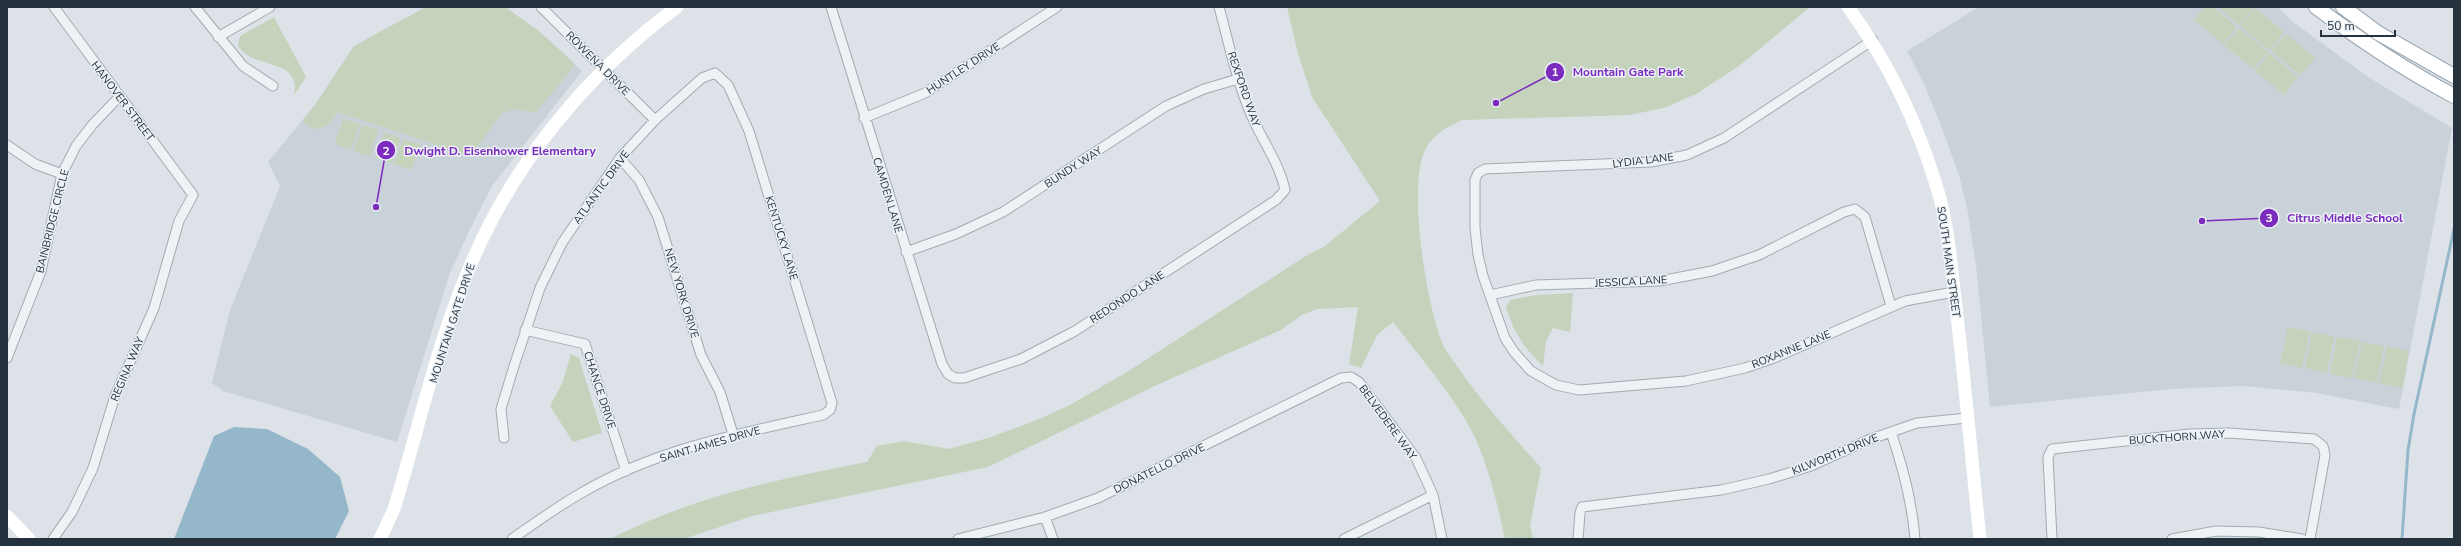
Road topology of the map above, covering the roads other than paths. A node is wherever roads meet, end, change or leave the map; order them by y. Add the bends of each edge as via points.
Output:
1 (54, 7) edge
2 (195, 7) edge
3 (270, 7) edge
4 (541, 7) edge
5 (677, 7) edge
6 (831, 7) edge
7 (1056, 7) edge
8 (1219, 7) edge
9 (1848, 7) edge
10 (2316, 7) edge
11 (2344, 7) edge
12 (218, 37) junction
13 (1873, 40) junction
14 (603, 68) junction
15 (715, 73) joint
16 (2454, 76) edge
17 (1238, 79) junction
18 (273, 86) dead end
19 (2454, 96) edge
20 (119, 97) junction
21 (864, 118) junction
22 (655, 120) junction
23 (7, 145) edge
24 (620, 158) junction
25 (1478, 173) joint
26 (62, 174) junction
27 (1285, 190) joint
28 (193, 195) joint
29 (906, 252) junction
30 (1954, 292) junction
31 (1490, 295) junction
32 (1891, 306) junction
33 (525, 330) junction
34 (11, 331) edge
35 (7, 358) edge
36 (1351, 377) joint
37 (955, 378) joint
38 (830, 410) joint
39 (1968, 418) junction
40 (1891, 432) junction
41 (733, 434) junction
42 (504, 438) dead end
43 (626, 471) junction
44 (1433, 495) junction
45 (7, 516) edge
46 (1045, 517) junction
47 (29, 539) edge
48 (53, 539) edge
49 (380, 539) edge
50 (512, 539) edge
51 (958, 539) edge
52 (1053, 539) edge
53 (1344, 539) edge
54 (1442, 539) edge
55 (1578, 539) edge
56 (1915, 539) edge
57 (1980, 539) edge
58 (2052, 539) edge
59 (2172, 539) edge
60 (2302, 539) edge
61 (2310, 539) edge

1 - 20 street, HANOVER STREET
2 - 12 street
3 - 12 street
4 - 14 street, ROWENA DRIVE
5 - 14 main road, MOUNTAIN GATE DRIVE
6 - 21 street, CAMDEN LANE
7 - 21 street, HUNTLEY DRIVE via 925,93
8 - 17 street, REXFORD WAY
9 - 13 main road, SOUTH MAIN STREET
10 - 19 main road via 2368,46
11 - 16 main road via 2378,32
12 - 18 street via 243,66
13 - 25 street, LYDIA LANE via 1724,138 1687,155 1651,162 1485,169
13 - 30 main road, SOUTH MAIN STREET via 1897,82 1926,154 1944,215
14 - 22 street, ROWENA DRIVE
14 - 49 main road, MOUNTAIN GATE DRIVE via 543,140 487,227 452,313 394,509
15 - 22 street, ATLANTIC DRIVE via 702,78
15 - 38 street, KENTUCKY LANE via 728,85 750,131 832,403
17 - 27 street, REXFORD WAY via 1261,137 1283,178
17 - 29 street, BUNDY WAY via 1204,89 1166,106 1003,212 956,234
20 - 26 street, BAINBRIDGE CIRCLE via 76,146
20 - 28 street, HANOVER STREET
21 - 29 street, CAMDEN LANE
22 - 24 street, ATLANTIC DRIVE
23 - 26 street via 35,164
24 - 33 street, ATLANTIC DRIVE via 562,243 540,288
24 - 41 street, NEW YORK DRIVE via 639,180 658,217 701,355 720,392
25 - 31 street, ROXANNE LANE via 1475,180 1475,228 1478,254
26 - 34 street, BAINBRIDGE CIRCLE via 40,271
27 - 37 street, REDONDO LANE via 1276,200 1075,331 1020,359 978,374
28 - 48 street, REGINA WAY via 179,221 154,308 115,396 93,468 72,512
29 - 37 street, CAMDEN LANE via 942,364 948,374
30 - 32 street, ROXANNE LANE via 1917,297
30 - 39 main road, SOUTH MAIN STREET
31 - 32 street, ROXANNE LANE via 1505,338 1531,371 1556,385 1579,390 1710,377 1774,358
31 - 32 street, JESSICA LANE via 1536,285 1660,281 1712,271 1759,256 1844,212 1856,210 1865,216
33 - 42 street, ATLANTIC DRIVE via 501,409
33 - 43 street, CHANCE DRIVE via 585,344
34 - 35 street, BAINBRIDGE CIRCLE
36 - 44 street, BELVEDERE WAY via 1359,382 1416,458
36 - 46 street, DONATELLO DRIVE via 1341,378 1098,498
38 - 41 street, SAINT JAMES DRIVE via 824,415
39 - 40 street, KILWORTH DRIVE via 1917,423
39 - 57 main road, SOUTH MAIN STREET
40 - 55 street, KILWORTH DRIVE via 1811,466 1769,479 1721,490 1582,507
40 - 56 street via 1905,472
41 - 43 street, SAINT JAMES DRIVE via 674,452
43 - 50 street, SAINT JAMES DRIVE via 583,491
44 - 53 street
44 - 54 street, BELVEDERE WAY
45 - 47 main road
46 - 51 street, DONATELLO DRIVE
46 - 52 street
58 - 61 street, BUCKTHORN WAY via 2048,457 2052,450 2190,434 2229,433 2314,439 2323,446 2325,455
59 - 60 street via 2216,531 2259,532

